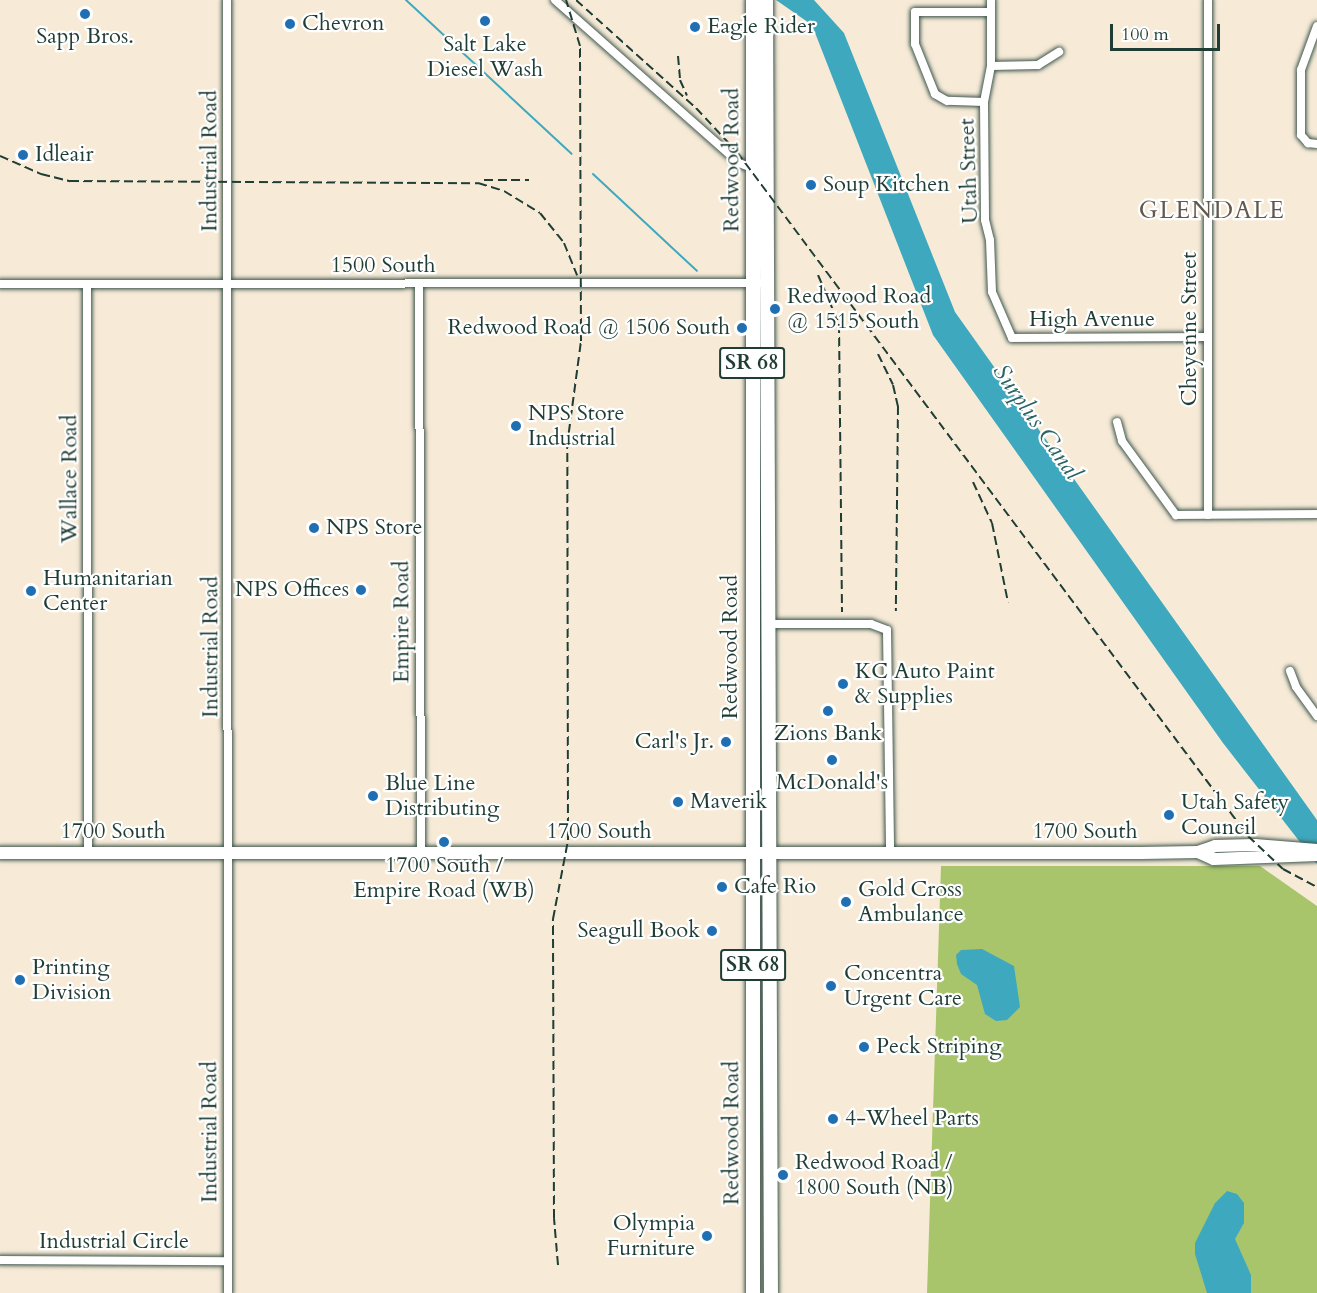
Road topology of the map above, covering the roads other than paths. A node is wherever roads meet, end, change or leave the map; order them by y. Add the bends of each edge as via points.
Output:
1 (227, 0) edge
2 (555, 0) edge
3 (991, 0) edge
4 (1208, 0) edge
5 (760, 3) edge
6 (991, 12) junction
7 (1317, 26) edge
8 (1314, 43) edge
9 (1059, 52) dead end
10 (991, 66) junction
11 (984, 102) junction
12 (1317, 144) edge
13 (760, 169) junction
14 (752, 283) junction
15 (766, 283) junction
16 (0, 284) edge
17 (87, 284) junction
18 (228, 284) junction
19 (419, 284) junction
20 (1012, 338) joint
21 (1208, 338) junction
22 (1117, 422) dead end
23 (1317, 514) edge
24 (1208, 515) junction
25 (767, 624) junction
26 (1290, 671) dead end
27 (1317, 716) edge
28 (1317, 850) edge
29 (890, 852) junction
30 (1198, 852) junction
31 (88, 853) junction
32 (229, 853) junction
33 (421, 853) junction
34 (752, 853) junction
35 (768, 853) junction
36 (0, 854) edge
37 (1317, 855) edge
38 (0, 1260) edge
39 (228, 1261) junction
40 (228, 1293) edge
41 (753, 1293) edge
42 (771, 1293) edge

1 - 18 street, Industrial Road
2 - 13 street via 739,163
3 - 6 street, Utah Street
4 - 21 street, Cheyenne Street
5 - 13 main road, Redwood Road / SR 68
6 - 10 street, Utah Street
6 - 11 street via 915,12 915,44 935,94 947,101
7 - 8 street
8 - 12 street via 1300,70 1304,140
9 - 10 street via 1038,65
10 - 11 street, Utah Street
11 - 20 street, Utah Street via 985,212 992,292
13 - 14 main road, Redwood Road / SR 68
13 - 15 main road, Redwood Road / SR 68
14 - 15 street, 1500 South
14 - 19 street, 1500 South
14 - 34 main road, Redwood Road / SR 68
15 - 25 main road, Redwood Road / SR 68
16 - 17 street, 1500 South
17 - 18 street, 1500 South
17 - 31 street, Wallace Road
18 - 19 street, 1500 South
18 - 32 street, Industrial Road
19 - 33 street, Empire Road
20 - 21 street, High Avenue
21 - 24 street, Cheyenne Street
22 - 24 street via 1122,441 1169,508 1184,517
23 - 24 street
25 - 29 street via 872,624 885,628 889,640
25 - 35 main road, Redwood Road / SR 68
26 - 27 street via 1296,687
28 - 30 street, 1700 South via 1290,845 1215,846
29 - 30 street, 1700 South
29 - 35 street, 1700 South
30 - 37 street, 1700 South via 1214,859
31 - 32 street, 1700 South
31 - 36 street, 1700 South
32 - 33 street, 1700 South
32 - 39 street, Industrial Road
33 - 34 street, 1700 South
34 - 35 street, 1700 South
34 - 41 main road, Redwood Road / SR 68
35 - 42 main road, Redwood Road / SR 68
38 - 39 street, Industrial Circle
39 - 40 street, Industrial Road

